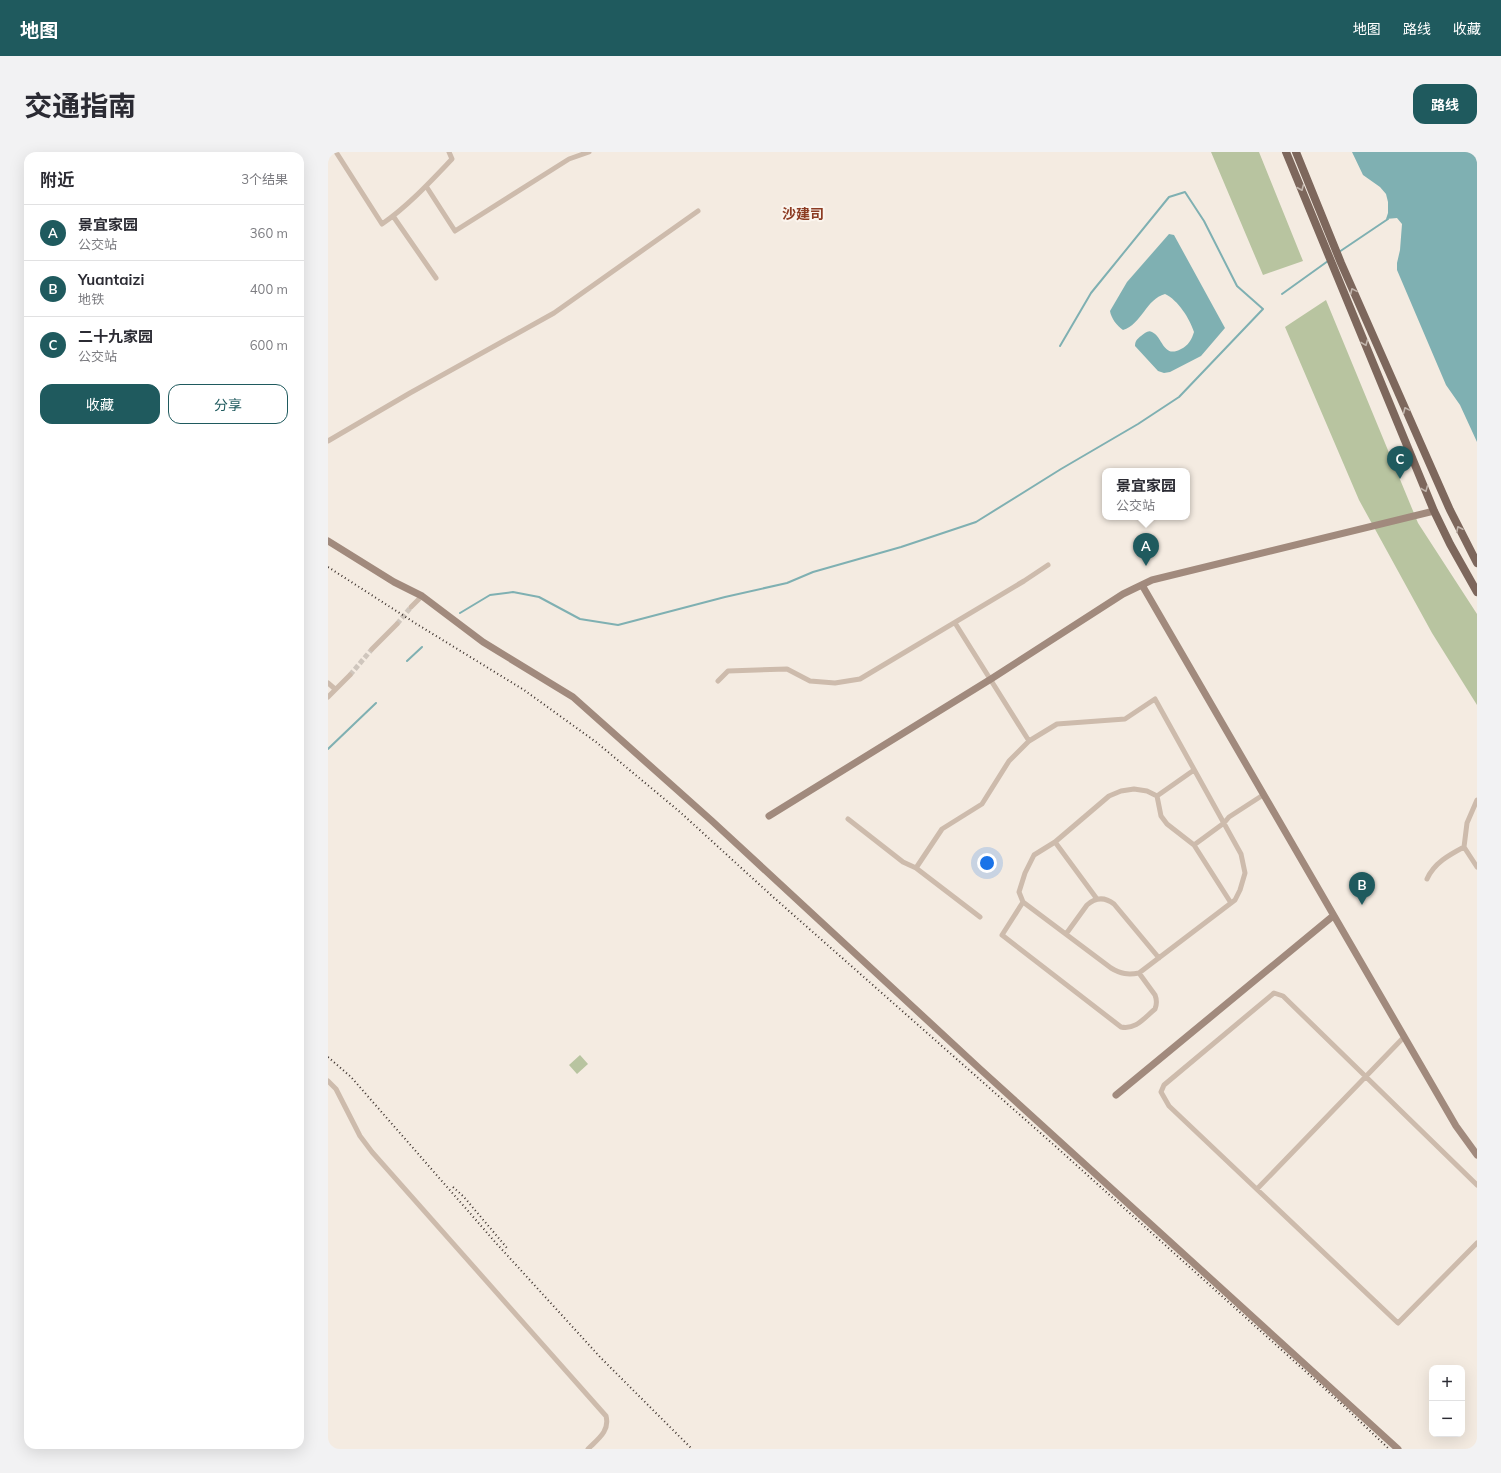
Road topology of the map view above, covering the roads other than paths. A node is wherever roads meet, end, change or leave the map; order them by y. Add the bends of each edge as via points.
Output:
1 (336, 152) edge
2 (449, 152) edge
3 (589, 152) edge
4 (1286, 152) edge
5 (1296, 152) edge
6 (426, 186) junction
7 (698, 211) dead end
8 (393, 216) junction
9 (436, 278) dead end
10 (328, 440) edge
11 (1434, 511) junction
12 (328, 542) edge
13 (1477, 563) edge
14 (1048, 565) dead end
15 (1142, 585) junction
16 (1477, 592) edge
17 (422, 596) junction
18 (411, 607) tunnel mouth
19 (955, 623) junction
20 (397, 624) tunnel mouth
21 (372, 649) tunnel mouth
22 (350, 675) tunnel mouth
23 (991, 679) junction
24 (718, 681) dead end
25 (328, 683) edge
26 (335, 689) junction
27 (328, 697) edge
28 (1029, 740) junction
29 (1194, 770) junction
30 (1263, 795) junction
31 (1157, 796) junction
32 (1477, 800) edge
33 (769, 816) dead end
34 (848, 819) dead end
35 (1224, 823) junction
36 (1055, 842) junction
37 (1194, 845) junction
38 (1464, 847) junction
39 (1477, 867) edge
40 (916, 868) junction
41 (1427, 879) dead end
42 (1097, 899) junction
43 (1023, 902) junction
44 (1231, 903) junction
45 (1333, 916) junction
46 (980, 917) dead end
47 (1066, 934) junction
48 (1159, 958) junction
49 (1139, 973) junction
50 (1404, 1037) junction
51 (1365, 1076) junction
52 (328, 1081) edge
53 (1116, 1095) dead end
54 (1477, 1155) edge
55 (1477, 1185) edge
56 (1257, 1189) junction
57 (1477, 1243) edge
58 (588, 1449) edge
59 (1398, 1449) edge

1 - 8 street via 382,224
2 - 6 street via 452,159
3 - 6 street via 569,159 455,231
4 -> 11 main road
13 -> 5 main road via 1450,510 1340,260
6 - 8 street
7 - 10 street via 554,313
8 - 9 street
11 - 15 street via 1152,580
11 - 16 main road
12 - 17 street
14 - 19 street
15 - 23 street via 1122,594
15 - 30 street
17 - 18 street
17 - 59 street via 483,642 573,698 712,821
19 - 23 street
19 - 24 street via 860,679 835,683 810,681 787,669 728,670
20 - 21 street
22 - 26 street
23 - 28 street
23 - 33 street
25 - 26 street
26 - 27 street
28 - 29 street via 1057,724 1125,719 1155,699
28 - 40 street via 1009,761 982,804 942,830
29 - 31 street
29 - 35 street
30 - 35 street
30 - 45 street
31 - 36 street via 1134,789 1109,796
31 - 37 street via 1162,816 1167,824
32 - 38 street via 1467,823
34 - 40 street via 903,862
35 - 37 street
35 - 44 street via 1241,854 1245,873 1240,890
36 - 42 street
36 - 43 street via 1034,855 1019,892
37 - 44 street
38 - 39 street
38 - 41 street via 1431,870
40 - 46 street
42 - 47 street via 1087,905
42 - 48 street via 1114,904
43 - 47 street
43 - 49 street via 1002,935 1121,1027 1136,1026 1156,1006 1155,995
44 - 48 street
45 - 50 street
45 - 53 street
47 - 49 street via 1120,973
48 - 49 street
50 - 51 street
50 - 54 street via 1456,1126
51 - 55 street
51 - 56 street
51 - 56 street via 1283,996 1274,993 1164,1085 1161,1092 1169,1106
52 - 58 street via 336,1089 360,1136 372,1152 606,1416 607,1428
56 - 57 street via 1398,1323

